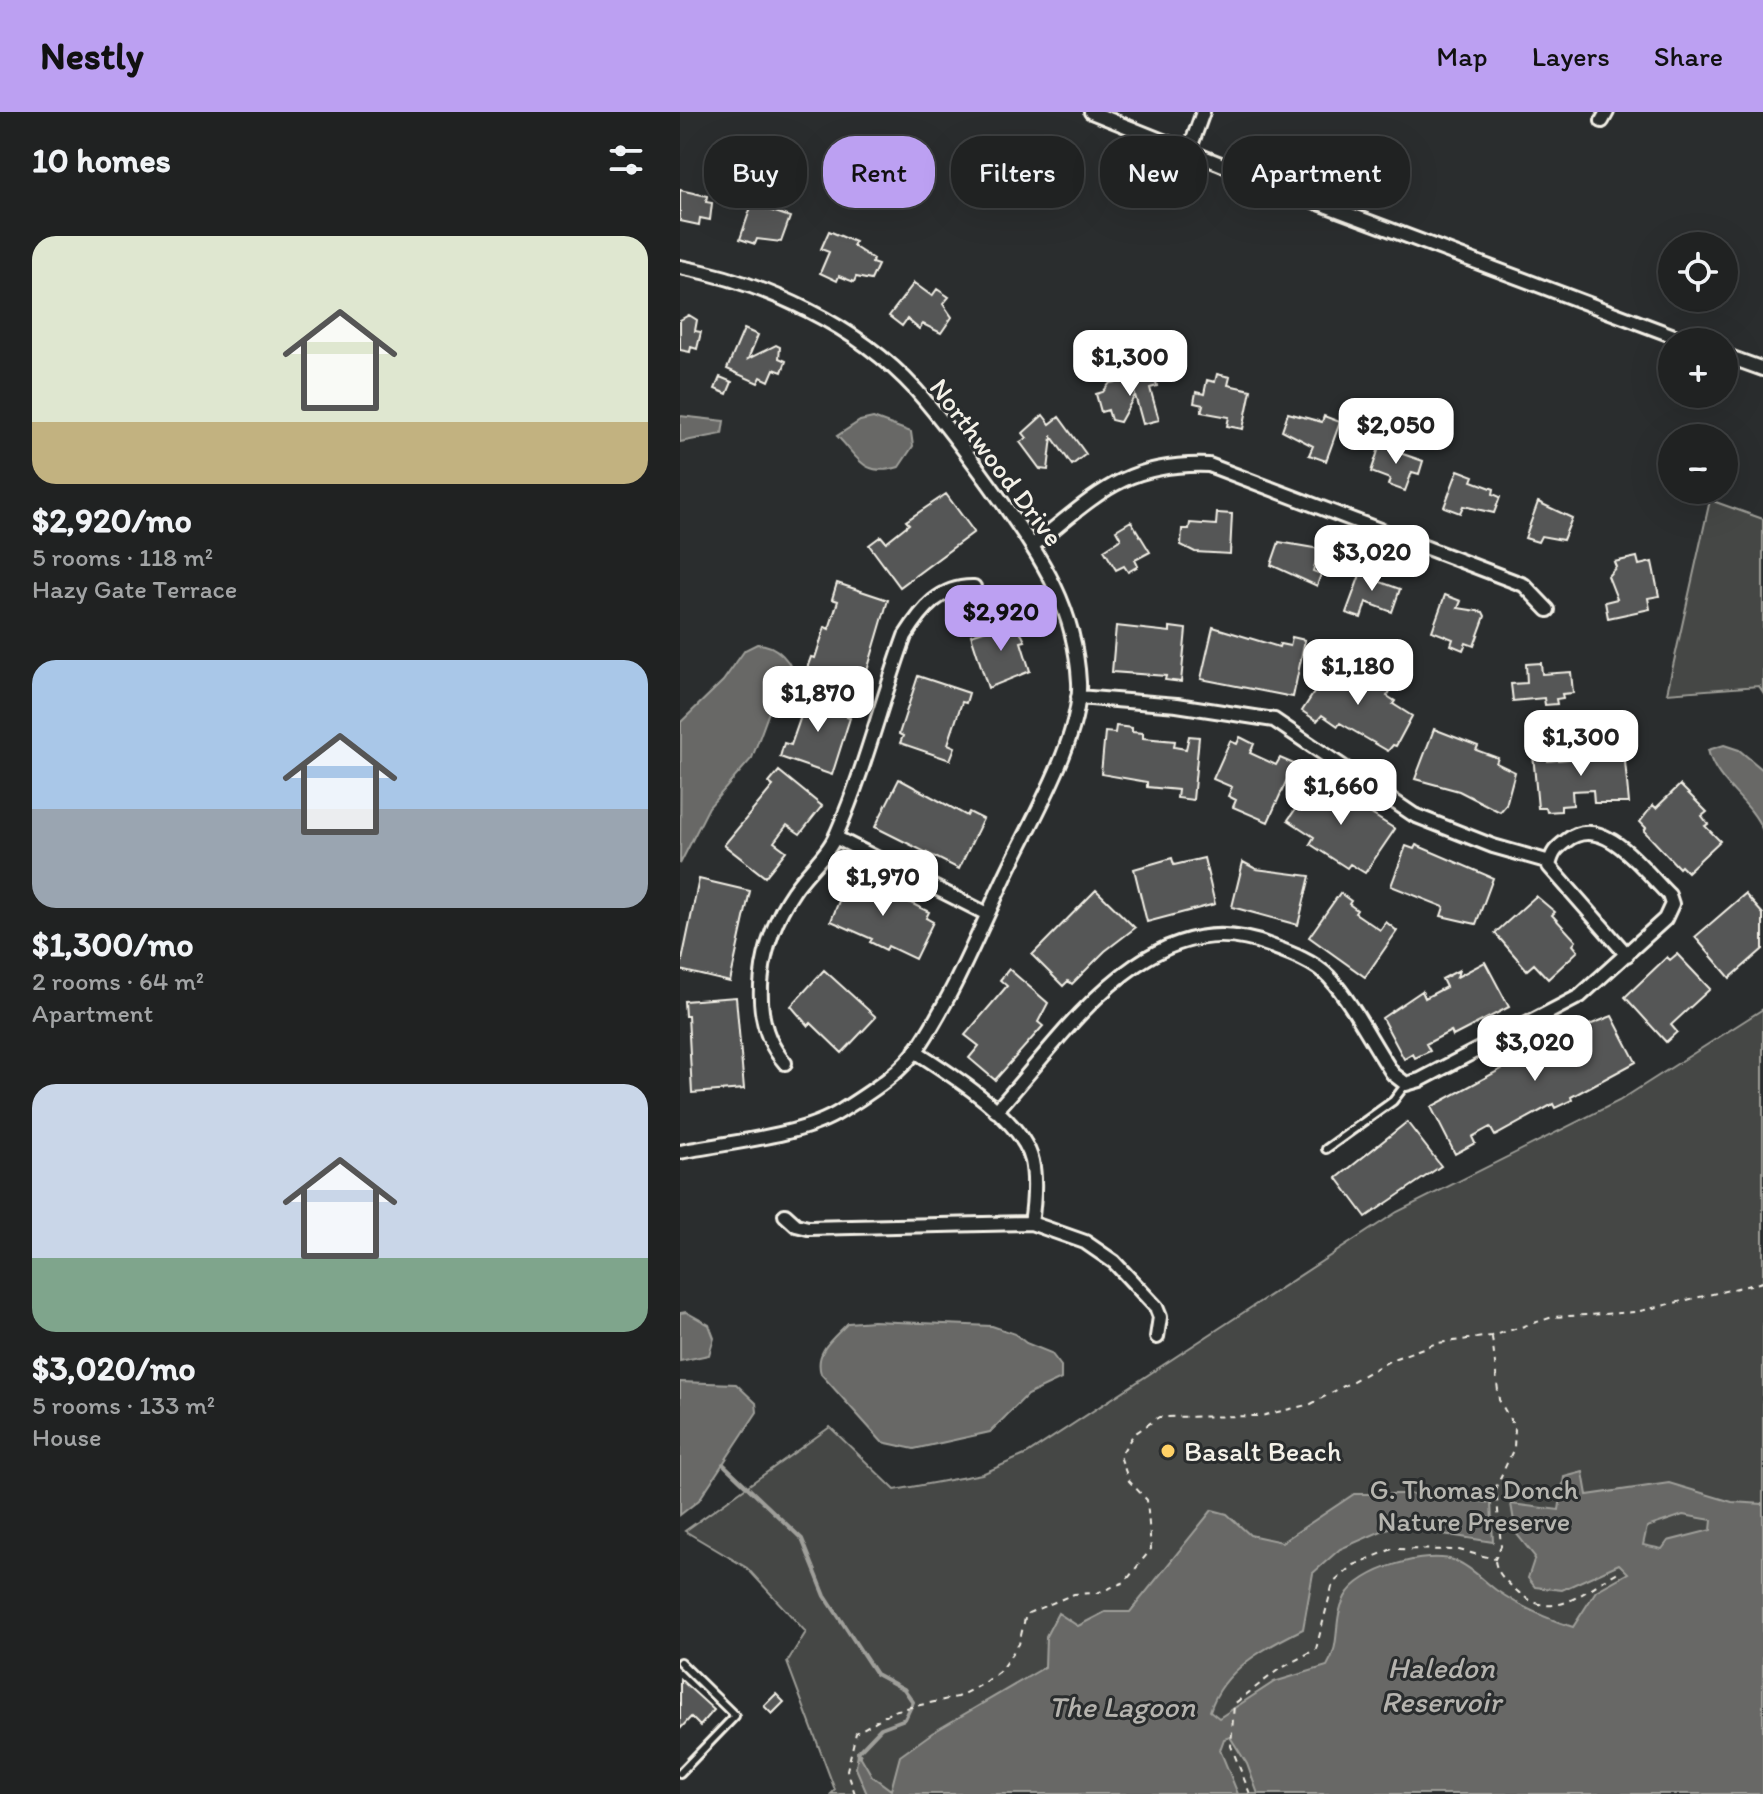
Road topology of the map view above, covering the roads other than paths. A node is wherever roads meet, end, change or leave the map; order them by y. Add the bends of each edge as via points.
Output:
1 (1091, 112) edge
2 (1203, 112) edge
3 (1151, 136) edge
4 (1194, 136) edge
5 (1207, 158) edge
6 (680, 267) edge
7 (1658, 330) edge
8 (1738, 360) edge
9 (1763, 369) edge
10 (1032, 546) junction
11 (974, 587) dead end
12 (1548, 610) dead end
13 (1078, 697) junction
14 (835, 837) junction
15 (1550, 862) junction
16 (987, 914) junction
17 (1627, 955) junction
18 (915, 1051) junction
19 (785, 1063) dead end
20 (1406, 1084) junction
21 (996, 1111) junction
22 (1326, 1149) dead end
23 (680, 1152) edge
24 (785, 1215) dead end
25 (1031, 1223) junction
26 (1157, 1337) dead end
27 (680, 1662) edge
28 (680, 1773) edge

1 - 3 street
2 - 4 street
5 - 7 street
6 - 10 street, Northwood Drive via 748,285 797,305 854,338 913,388 965,450
8 - 9 street
10 - 12 street via 1130,474 1169,464 1209,465 1524,585
10 - 13 street, Northwood Drive via 1058,588 1076,649
11 - 14 street via 940,595 921,610 905,636
13 - 15 street via 1274,720 1414,815
13 - 16 street, Northwood Drive via 1067,743
14 - 16 street
14 - 19 street via 793,892 768,946 761,993 764,1016 775,1052
15 - 17 street via 1560,883
15 - 17 street via 1553,851 1573,835 1596,832 1614,840 1669,895 1672,904 1665,919
16 - 18 street, Northwood Drive
17 - 20 street via 1580,996
18 - 21 street
18 - 23 street, Northwood Drive via 887,1080 837,1114 804,1127
20 - 21 street via 1393,1074 1328,976 1295,955 1250,937 1209,935 1130,965
20 - 22 lane via 1393,1101
21 - 25 street via 1031,1158
24 - 25 street via 808,1228
25 - 26 street via 1085,1242 1114,1262 1156,1307
27 - 28 lane via 735,1716

